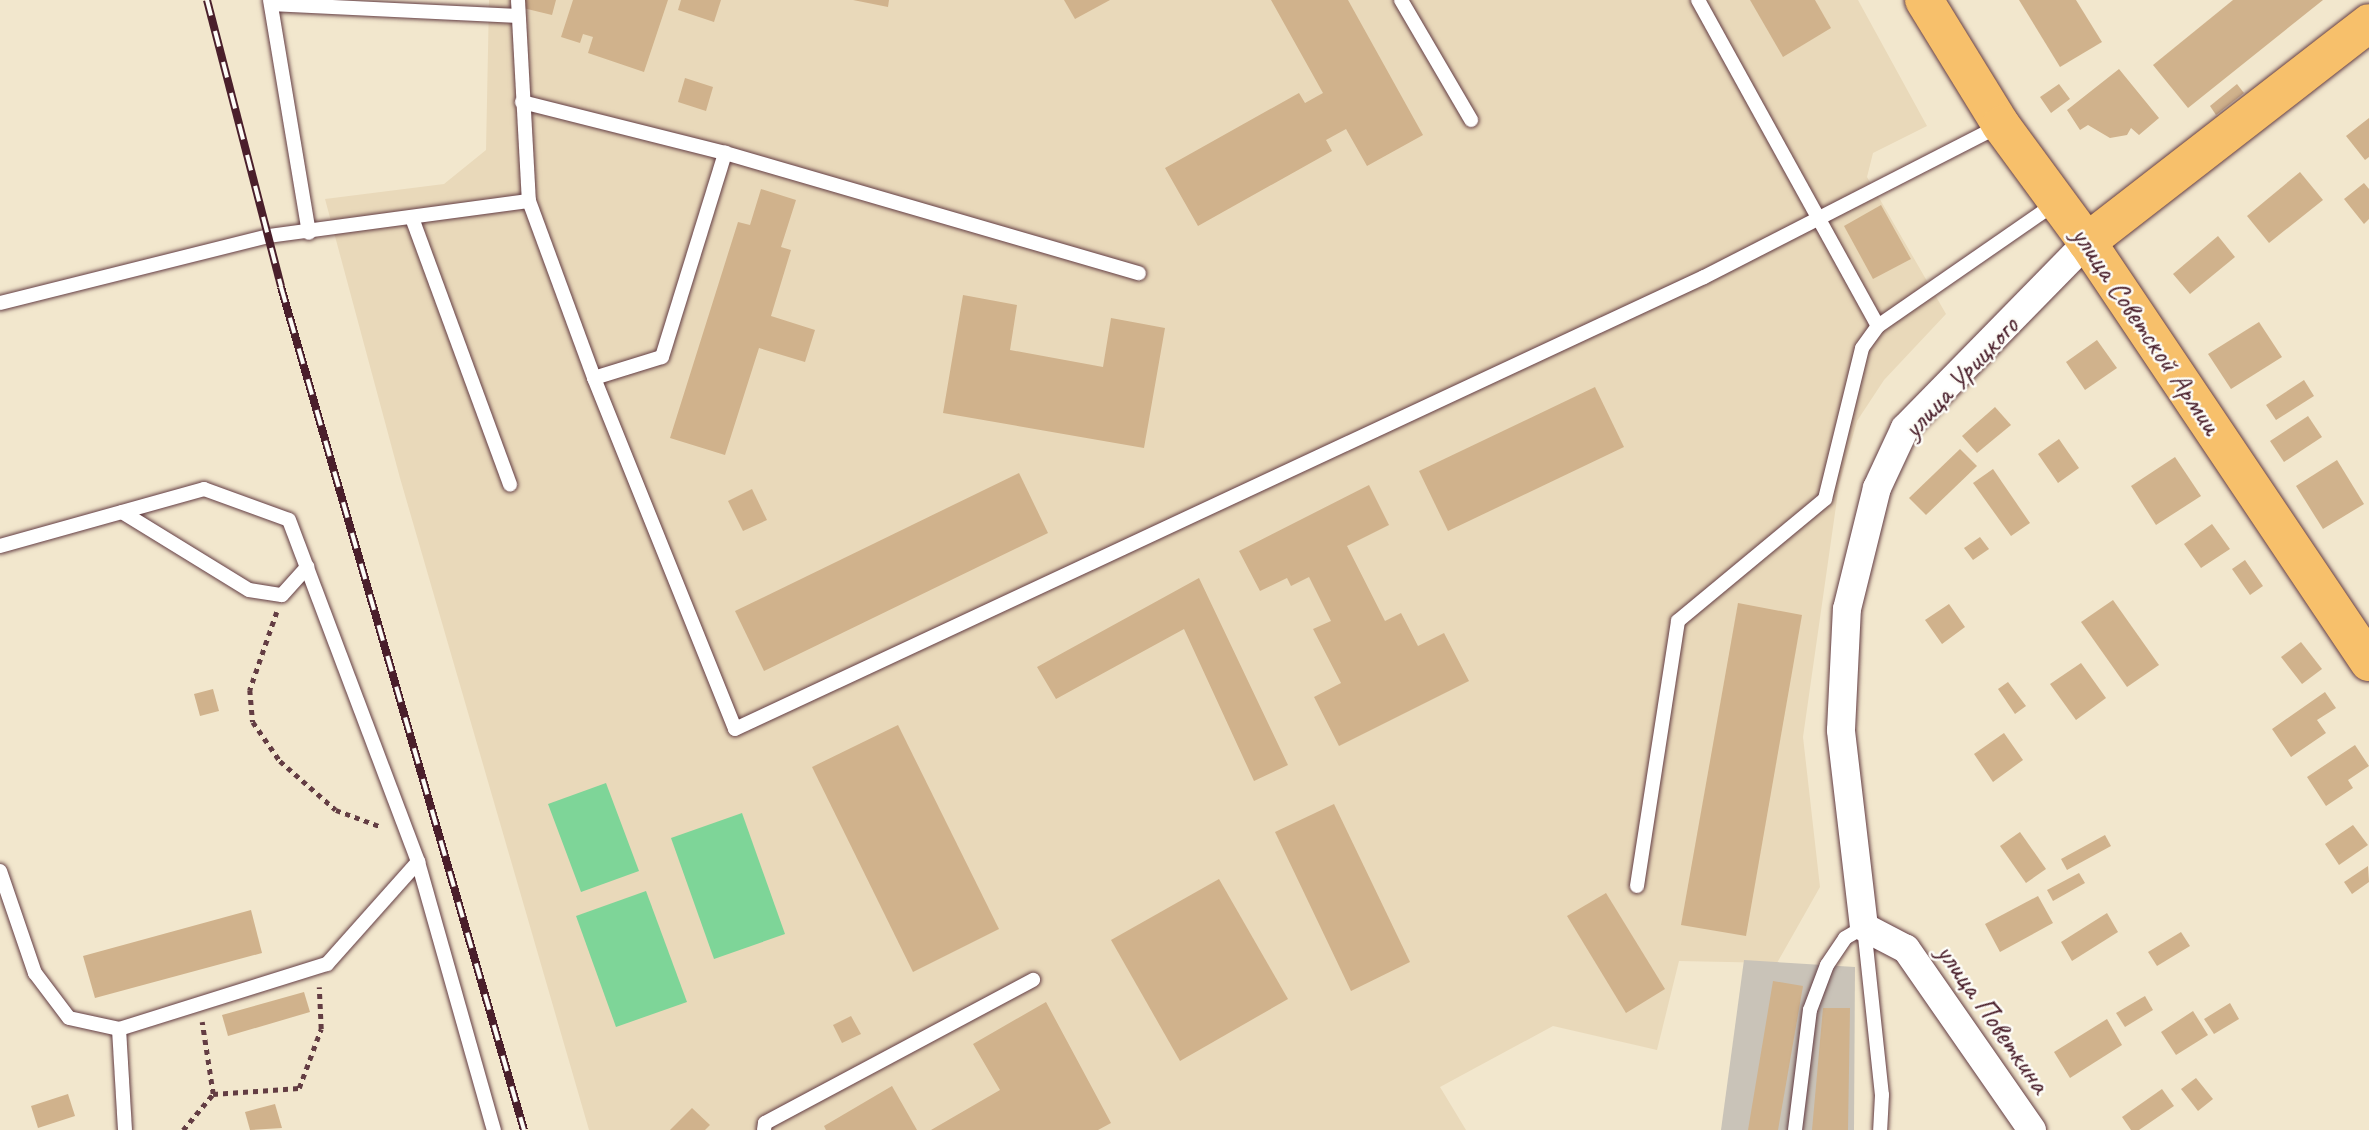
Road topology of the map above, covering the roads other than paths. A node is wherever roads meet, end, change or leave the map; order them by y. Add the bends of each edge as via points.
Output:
1 (518, 0) edge
2 (1401, 0) edge
3 (1698, 0) edge
4 (1924, 0) edge
5 (271, 2) edge
6 (517, 16) junction
7 (2369, 23) edge
8 (522, 102) junction
9 (1471, 120) dead end
10 (2001, 125) junction
11 (725, 153) junction
12 (529, 201) junction
13 (2058, 202) junction
14 (1820, 217) junction
15 (412, 218) junction
16 (309, 233) junction
17 (2087, 242) junction
18 (1139, 273) dead end
19 (0, 303) edge
20 (1878, 326) junction
21 (594, 378) junction
22 (510, 485) dead end
23 (122, 512) junction
24 (0, 546) edge
25 (307, 567) junction
26 (2369, 662) edge
27 (418, 862) junction
28 (0, 871) edge
29 (1637, 886) dead end
30 (1864, 927) junction
31 (1033, 980) dead end
32 (120, 1029) junction
33 (125, 1130) edge
34 (494, 1130) edge
35 (764, 1130) edge
36 (1795, 1130) edge
37 (1880, 1130) edge
38 (2032, 1130) edge

1 - 6 lane
2 - 9 lane
3 - 14 lane
4 - 10 main road, улица Советской Армии
5 - 6 lane
5 - 16 lane
6 - 8 lane
7 - 17 main road, улица Урицкого
8 - 11 lane
8 - 12 lane
10 - 13 main road, улица Советской Армии
10 - 14 lane
11 - 18 lane
11 - 21 lane via 662,357
12 - 15 lane
12 - 21 lane
13 - 17 main road, улица Советской Армии
13 - 20 lane
14 - 20 lane
14 - 21 lane via 1704,277 734,729
15 - 16 lane
15 - 22 lane
16 - 19 lane via 270,236
17 - 26 main road, улица Советской Армии
17 - 30 street, улица Урицкого via 1905,428 1877,488 1847,610 1841,730
20 - 29 lane via 1862,348 1825,499 1678,621
23 - 24 lane
23 - 25 lane via 249,590 282,595
23 - 25 lane via 204,489 289,520
25 - 27 lane
27 - 32 lane via 327,964
27 - 34 lane
28 - 32 lane via 42,982 69,1018
30 - 36 lane via 1845,938 1827,965 1810,1010
30 - 37 lane via 1882,1095
30 - 38 street, улица Поветкина via 1906,949
31 - 35 lane via 765,1123
32 - 33 lane

